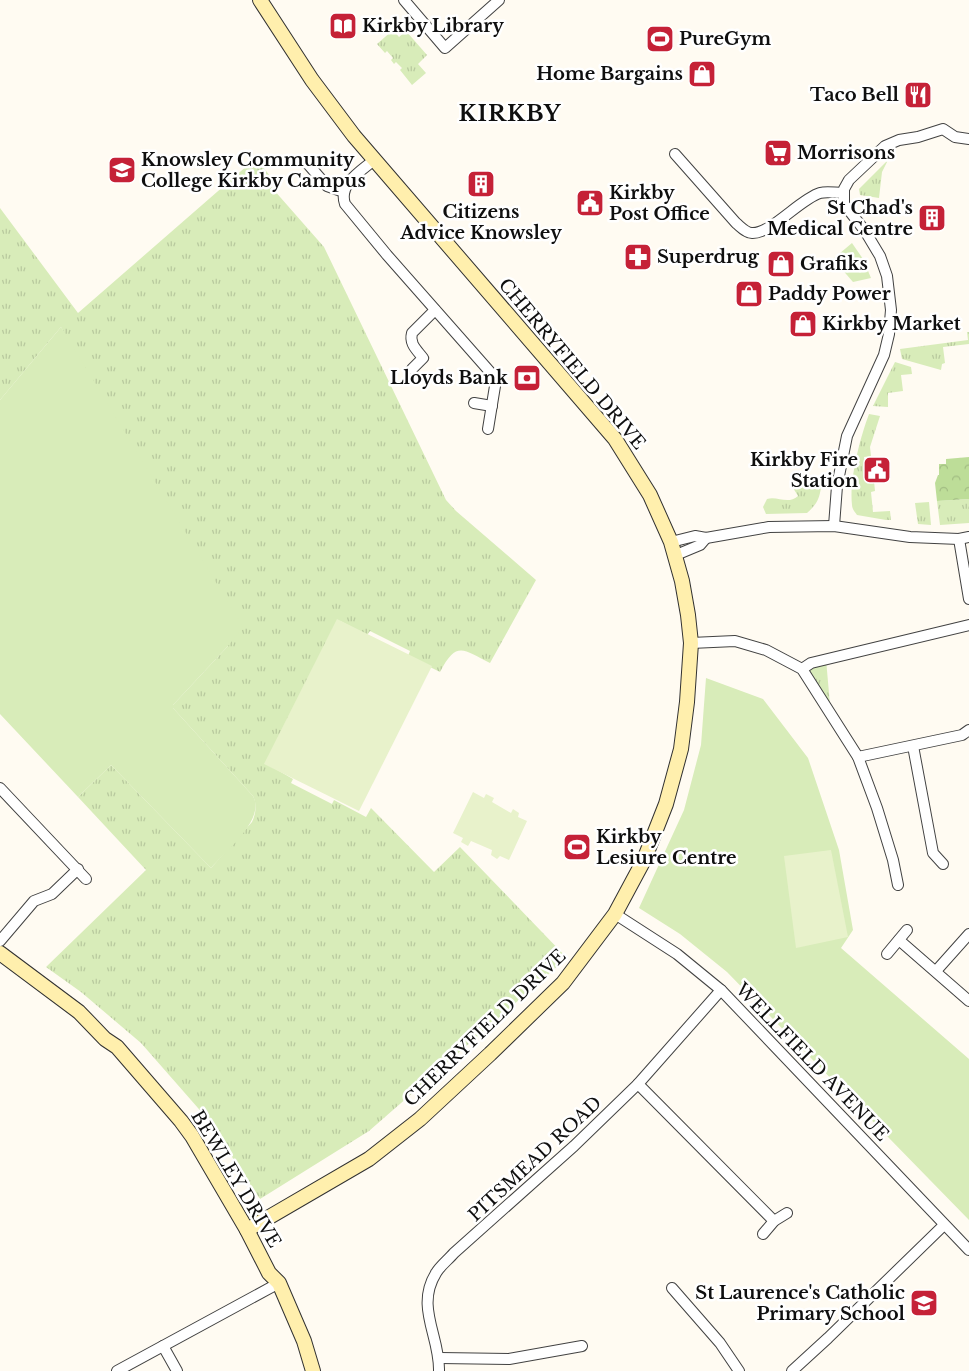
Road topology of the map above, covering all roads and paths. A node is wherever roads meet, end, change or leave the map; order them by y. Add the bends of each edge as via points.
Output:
1 (260, 0) edge
2 (404, 0) edge
3 (499, 0) edge
4 (969, 139) edge
5 (675, 154) dead end
6 (374, 160) junction
7 (307, 163) dead end
8 (344, 192) junction
9 (843, 193) junction
10 (435, 310) junction
11 (412, 369) dead end
12 (474, 402) dead end
13 (492, 406) junction
14 (488, 429) dead end
15 (834, 526) junction
16 (964, 538) edge
17 (673, 549) junction
18 (969, 599) edge
19 (969, 625) edge
20 (691, 643) junction
21 (802, 669) junction
22 (969, 730) edge
23 (913, 746) junction
24 (858, 757) junction
25 (2, 794) edge
26 (943, 864) dead end
27 (78, 869) junction
28 (86, 879) dead end
29 (898, 885) dead end
30 (615, 914) junction
31 (908, 930) dead end
32 (969, 934) edge
33 (899, 940) junction
34 (0, 941) edge
35 (0, 953) edge
36 (887, 954) dead end
37 (936, 971) junction
38 (721, 990) junction
39 (969, 1001) edge
40 (638, 1084) junction
41 (787, 1213) dead end
42 (774, 1221) junction
43 (944, 1225) junction
44 (247, 1230) junction
45 (763, 1234) dead end
46 (969, 1250) edge
47 (279, 1283) junction
48 (672, 1288) dead end
49 (163, 1346) junction
50 (582, 1346) dead end
51 (440, 1358) junction
52 (117, 1371) edge
53 (177, 1371) edge
54 (314, 1371) edge
55 (439, 1371) edge
56 (739, 1371) edge
57 (792, 1371) edge

1 - 6 street, CHERRYFIELD DRIVE via 329,104
2 - 3 street via 445,48
4 - 9 street via 955,137 943,129 892,141 849,180
5 - 9 street via 736,223 753,233 769,227 814,196 826,192
6 - 8 street via 350,180
6 - 17 street, CHERRYFIELD DRIVE via 615,439 650,495
7 - 8 street via 327,186
8 - 10 street via 347,208
9 - 15 street via 847,209 880,256 887,276 891,310 884,355 848,436 837,486
10 - 11 street via 412,333 413,345 424,358
10 - 13 street via 493,377
12 - 13 street
13 - 14 street
15 - 16 street via 887,535
15 - 17 street via 769,527 706,538 700,545
16 - 18 street
17 - 20 street, CHERRYFIELD DRIVE via 685,595
19 - 21 street via 811,663
20 - 21 street via 735,641 766,650
20 - 30 street, CHERRYFIELD DRIVE via 681,749 672,783 644,860
21 - 24 street
22 - 23 street via 962,735
23 - 24 street
23 - 26 street via 933,853
24 - 29 street via 885,834
25 - 27 street
27 - 28 street
27 - 34 street via 52,894 34,900
30 - 38 street, WELLFIELD AVENUE via 677,954
30 - 44 street, CHERRYFIELD DRIVE via 563,983 420,1119 369,1159
31 - 33 street
32 - 37 street
33 - 36 street
33 - 37 street
35 - 44 street, BEWLEY DRIVE via 79,1012 104,1039 117,1047 187,1128
37 - 39 street
38 - 40 street, PITSMEAD ROAD
38 - 43 street, WELLFIELD AVENUE
40 - 42 street
40 - 51 street, PITSMEAD ROAD via 436,1272 428,1290 427,1309
41 - 42 street
42 - 45 street
43 - 46 street, WELLFIELD AVENUE
43 - 57 street
44 - 47 street, BEWLEY DRIVE via 270,1273
47 - 49 street
47 - 54 street, BEWLEY DRIVE
48 - 56 street via 720,1343
49 - 52 street
49 - 53 street
50 - 51 street via 509,1359
51 - 55 street, PITSMEAD ROAD

